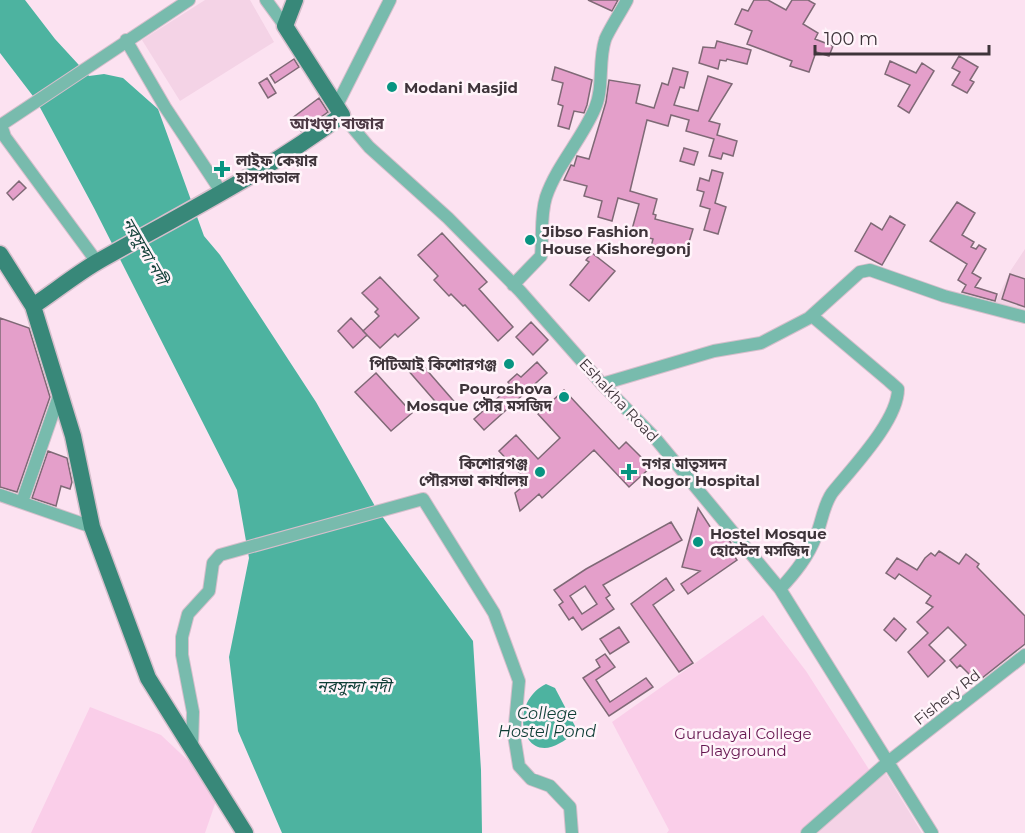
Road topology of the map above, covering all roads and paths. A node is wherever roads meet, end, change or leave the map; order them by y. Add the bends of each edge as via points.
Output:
1 (189, 0) edge
2 (266, 0) edge
3 (295, 0) edge
4 (390, 0) edge
5 (627, 0) edge
6 (285, 26) junction
7 (126, 40) junction
8 (339, 110) junction
9 (222, 193) junction
10 (0, 254) edge
11 (100, 261) junction
12 (513, 285) junction
13 (33, 306) junction
14 (812, 316) junction
15 (1025, 317) edge
16 (602, 384) junction
17 (60, 392) junction
18 (0, 495) edge
19 (22, 502) junction
20 (92, 527) junction
21 (780, 589) junction
22 (1025, 655) edge
23 (192, 750) junction
24 (888, 762) junction
25 (245, 833) edge
26 (572, 833) edge
27 (807, 833) edge
28 (932, 833) edge

1 - 7 street
2 - 6 street, Eshakha Road
3 - 6 main road
4 - 8 street
5 - 12 street via 605,38 596,106 588,127 545,199 541,256
6 - 8 main road, Eshakha Road
7 - 9 street
7 - 11 street via 0,125 5,137
8 - 9 main road via 314,136
8 - 12 street, Eshakha Road via 369,147 448,218
9 - 11 main road
10 - 13 main road
11 - 13 main road
12 - 16 street, Eshakha Road
13 - 17 main road
14 - 15 street via 860,272 870,270 944,296
14 - 16 street via 761,343 714,351
14 - 21 street via 890,381 898,389 898,398 872,442 830,497 812,547
16 - 21 street, Eshakha Road via 655,438
17 - 19 street
17 - 20 main road
18 - 19 street
19 - 20 street
20 - 23 main road via 148,678
21 - 24 street, Eshakha Road
22 - 24 street, Fishery Rd
23 - 25 main road
23 - 26 street via 194,712 182,637 188,614 209,591 213,562 220,555 423,499 494,613 512,661 519,681 514,735 519,766 531,779 550,786 570,807
24 - 27 street, Fishery Rd
24 - 28 street, Eshakha Road

